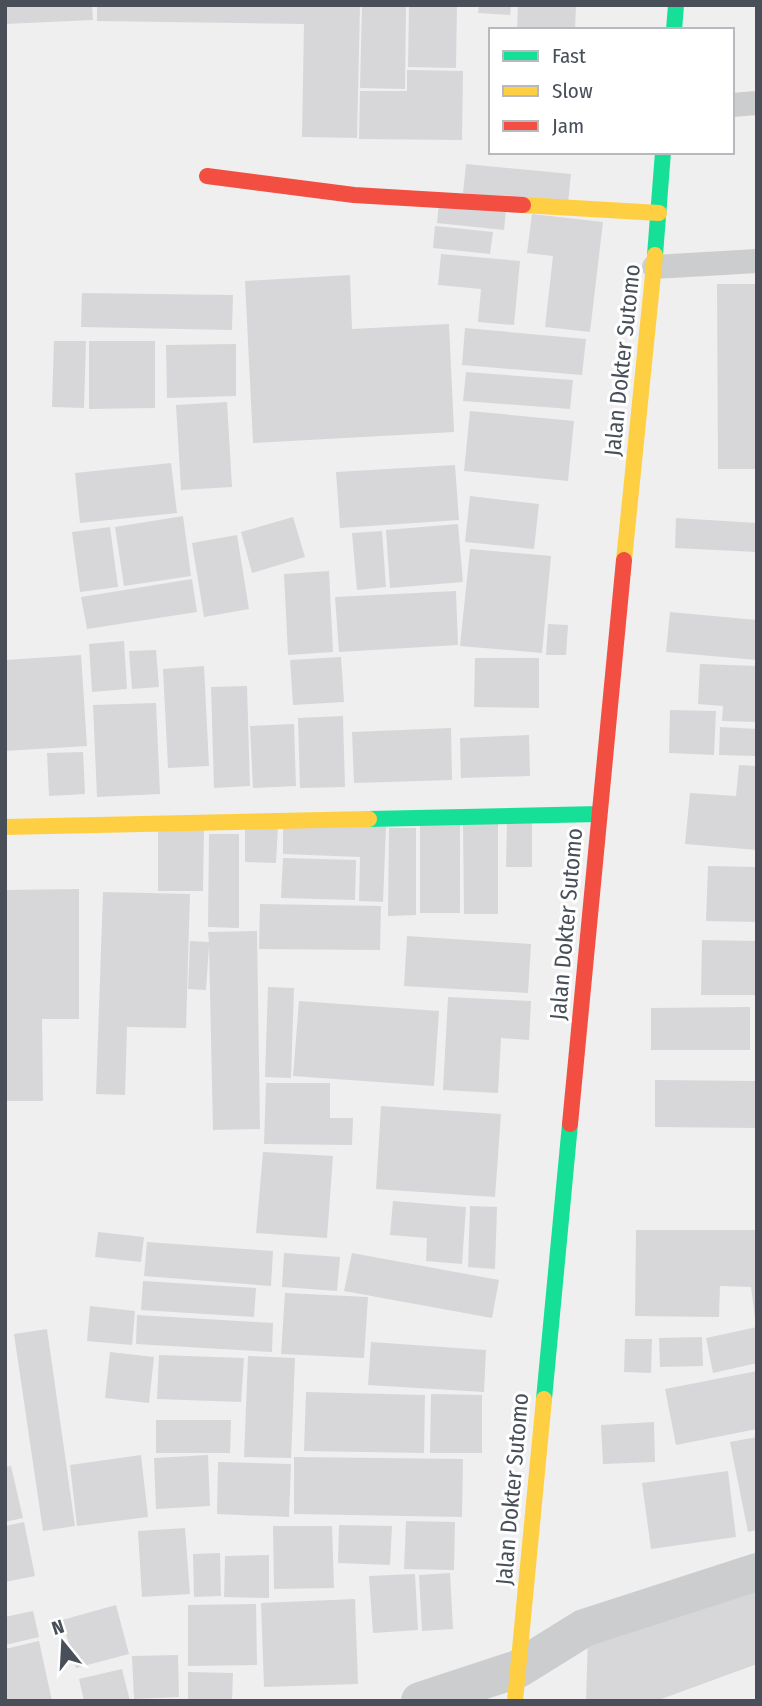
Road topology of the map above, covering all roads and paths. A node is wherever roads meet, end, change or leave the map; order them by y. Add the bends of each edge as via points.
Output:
1 (676, 5) edge
2 (674, 28) edge
3 (757, 103) edge
4 (734, 105) edge
5 (663, 154) edge
6 (207, 176) dead end
7 (659, 213) junction
8 (757, 261) edge
9 (654, 267) junction
10 (599, 814) junction
11 (5, 827) edge
12 (757, 1572) edge
13 (517, 1685) edge
14 (420, 1701) edge

1 - 2 main road
3 - 4 lane
5 - 7 main road, Jalan Dokter Sutomo
6 - 7 main road via 354,195
7 - 9 main road, Jalan Dokter Sutomo
8 - 9 lane
9 - 10 main road, Jalan Dokter Sutomo
10 - 11 main road
10 - 13 main road, Jalan Dokter Sutomo
12 - 13 street via 584,1628
13 - 14 street

